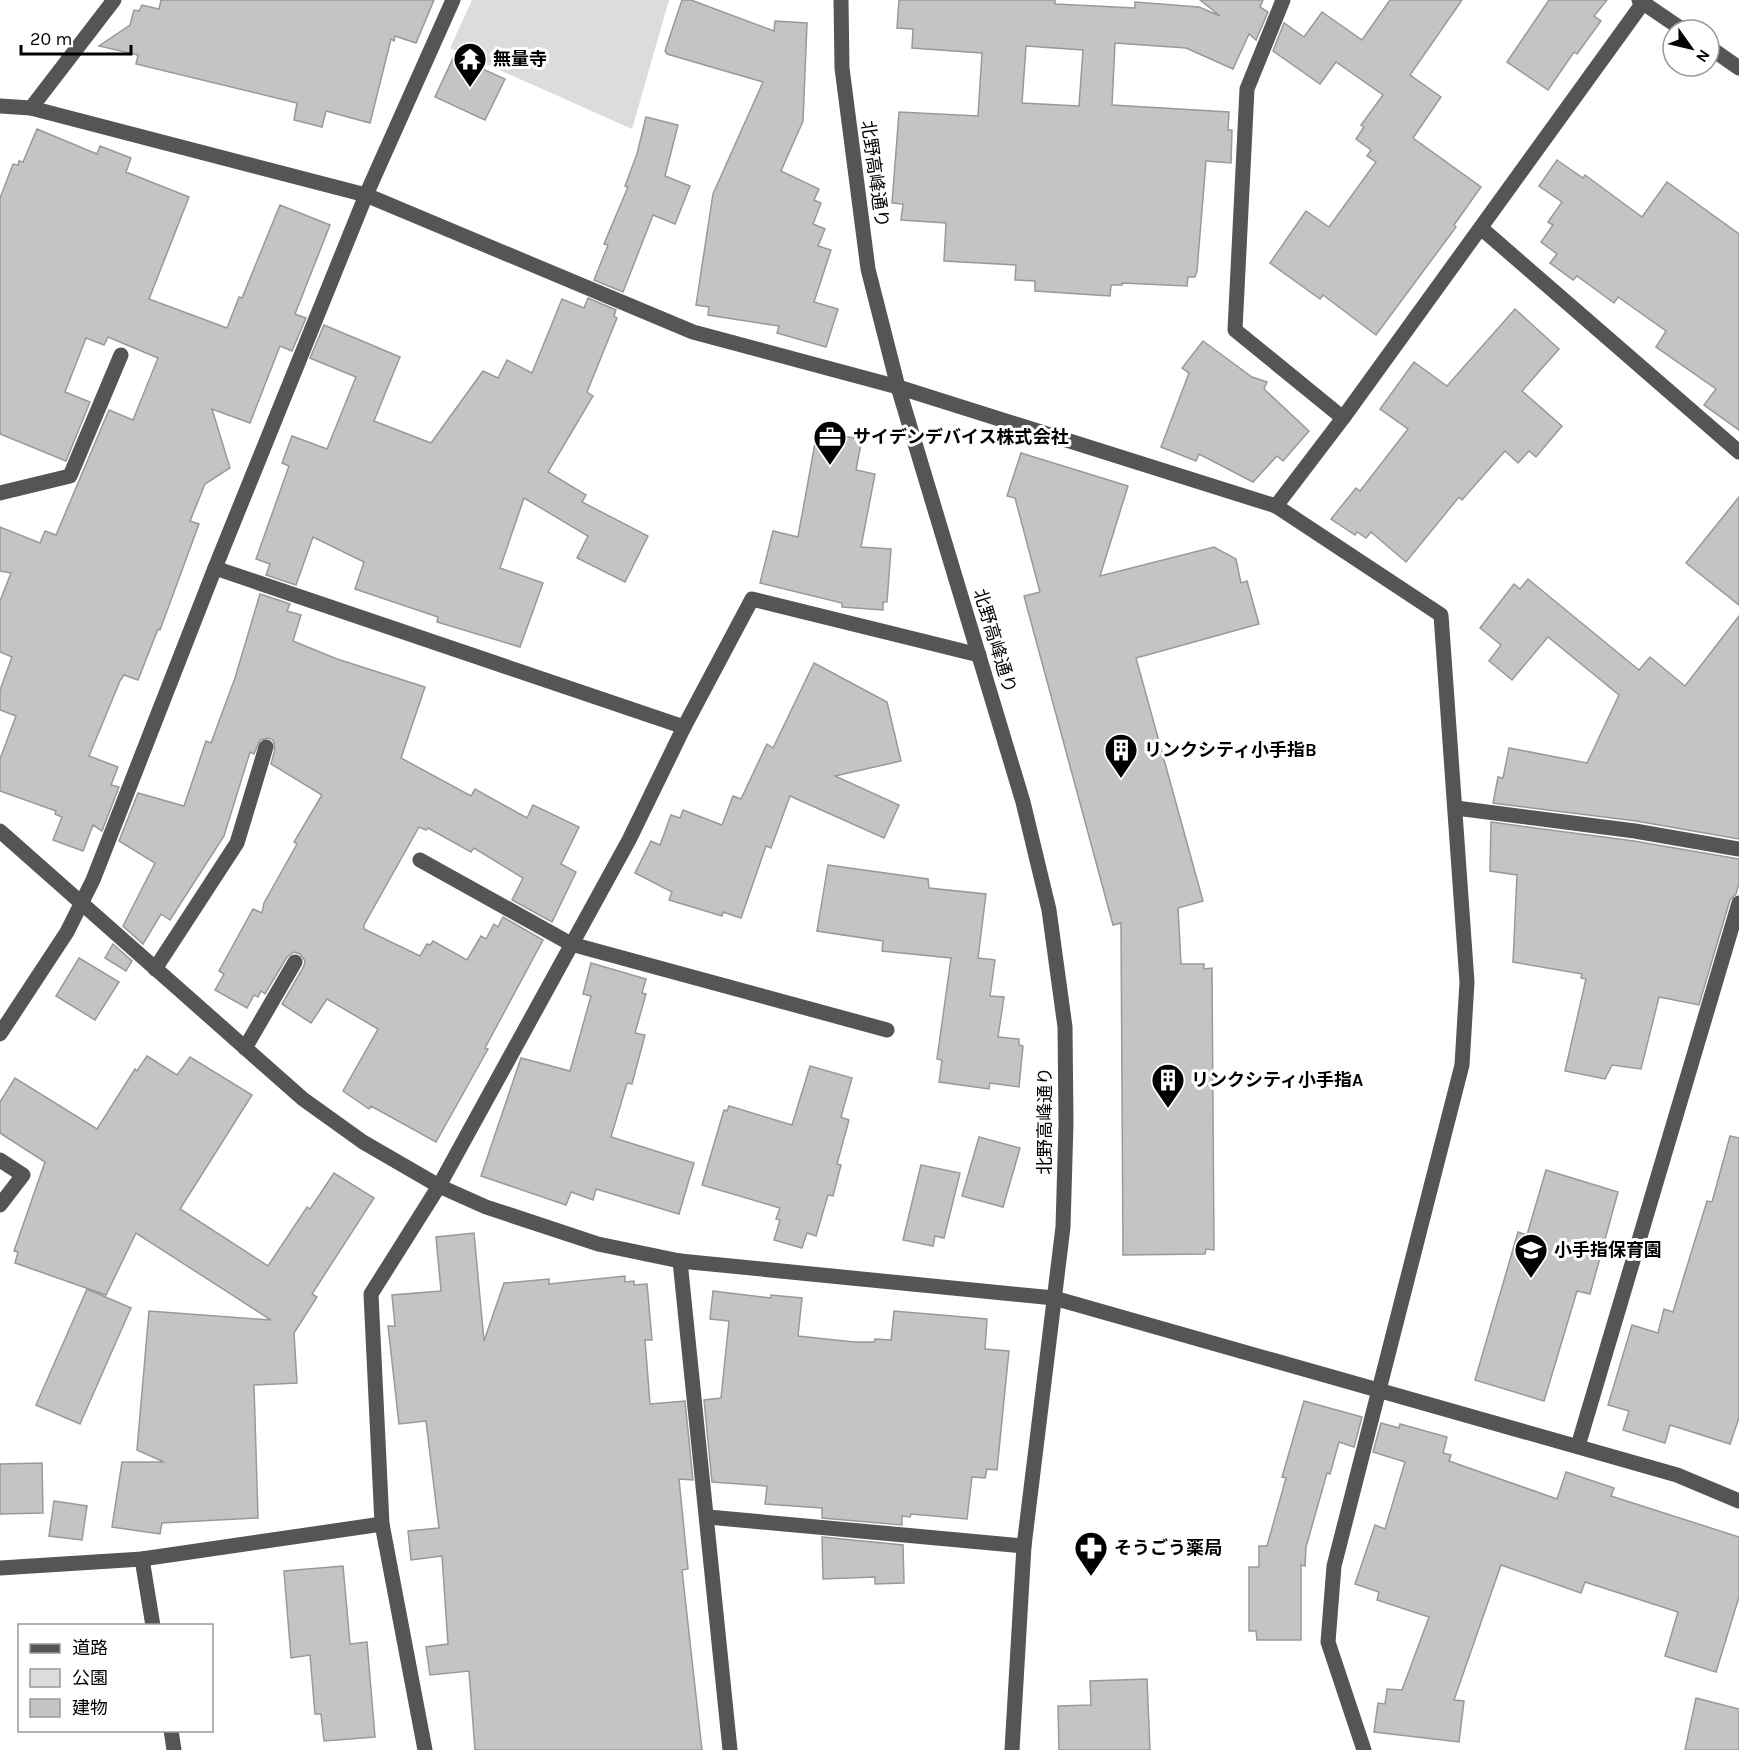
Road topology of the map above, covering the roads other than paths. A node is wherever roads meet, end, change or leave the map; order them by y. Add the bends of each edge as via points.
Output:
1 (114, 0) edge
2 (453, 0) edge
3 (841, 0) edge
4 (1283, 0) edge
5 (1642, 1) edge
6 (1666, 18) edge
7 (1721, 55) edge
8 (1739, 68) edge
9 (0, 106) edge
10 (31, 108) junction
11 (366, 195) junction
12 (1481, 228) junction
13 (121, 355) dead end
14 (898, 387) junction
15 (1343, 418) junction
16 (1739, 452) edge
17 (0, 493) edge
18 (1276, 506) junction
19 (215, 568) junction
20 (979, 655) junction
21 (684, 727) junction
22 (266, 747) dead end
23 (1456, 808) junction
24 (0, 831) edge
25 (1739, 849) edge
26 (420, 860) dead end
27 (1739, 903) edge
28 (81, 905) junction
29 (571, 944) junction
30 (295, 962) dead end
31 (155, 969) junction
32 (887, 1030) dead end
33 (0, 1034) edge
34 (245, 1048) junction
35 (0, 1160) edge
36 (440, 1186) junction
37 (0, 1204) edge
38 (680, 1261) junction
39 (1054, 1298) junction
40 (1377, 1389) junction
41 (1578, 1446) junction
42 (1739, 1501) edge
43 (708, 1517) junction
44 (382, 1524) junction
45 (1024, 1546) junction
46 (142, 1558) junction
47 (0, 1568) edge
48 (153, 1624) edge
49 (171, 1732) edge
50 (174, 1750) edge
51 (425, 1750) edge
52 (730, 1750) edge
53 (1012, 1750) edge
54 (1364, 1750) edge

1 - 10 street
2 - 11 street
3 - 14 street, 北野高峰通り via 842,68 868,269
4 - 15 street via 1247,89 1235,330
5 - 6 street
5 - 12 street
7 - 8 street
9 - 10 street
10 - 11 street
11 - 14 street via 693,332
11 - 19 street
12 - 15 street
12 - 16 street
13 - 17 street via 70,476
14 - 18 street
14 - 20 street, 北野高峰通り
15 - 18 street
18 - 23 street via 1441,615
19 - 21 street
19 - 28 street
20 - 21 street via 752,599
20 - 39 street, 北野高峰通り via 1023,802 1049,910 1065,1027 1063,1227
21 - 29 street via 629,840
22 - 31 street via 237,843
23 - 25 street
23 - 40 street via 1467,982 1462,1065
24 - 28 street
26 - 29 street
27 - 41 street
28 - 31 street
28 - 33 street
29 - 32 street
29 - 36 street
30 - 34 street
31 - 34 street
34 - 36 street via 303,1099 363,1142
35 - 37 street via 23,1175
36 - 38 street via 560,1233
36 - 44 street via 371,1294
38 - 39 street
38 - 43 street
39 - 40 street
39 - 45 street, 北野高峰通り
40 - 41 street
40 - 54 street via 1334,1566 1328,1642
41 - 42 street via 1677,1475
43 - 45 street
43 - 52 street
44 - 46 street
44 - 51 street
45 - 53 street, 北野高峰通り
46 - 47 street
46 - 48 street
49 - 50 street

